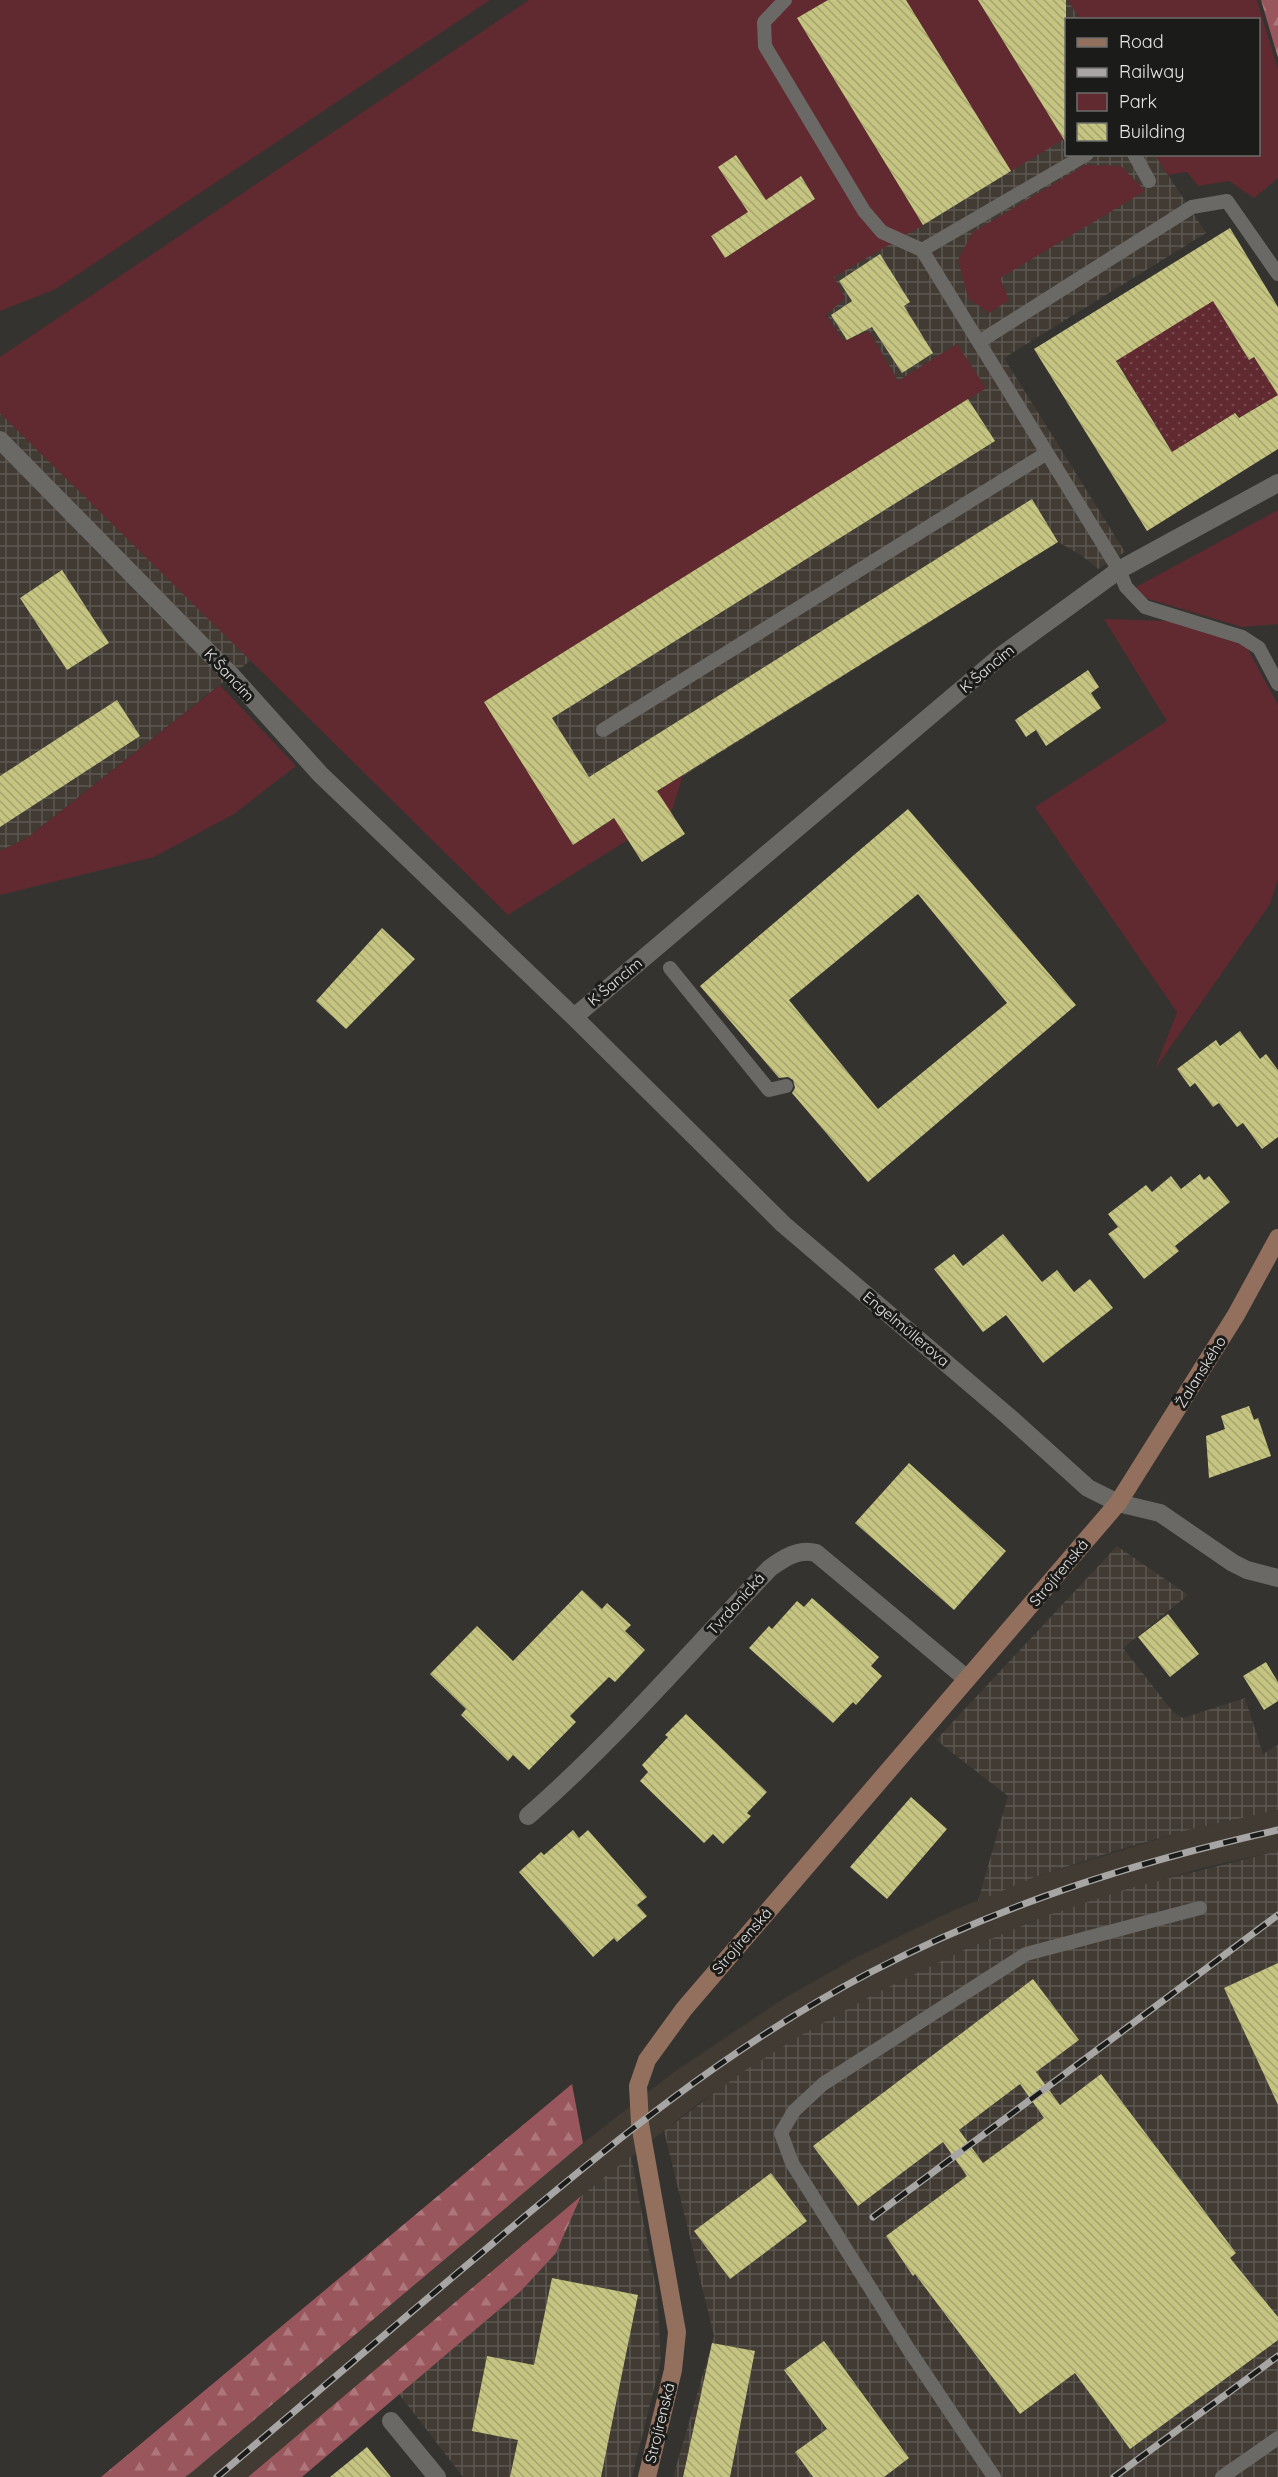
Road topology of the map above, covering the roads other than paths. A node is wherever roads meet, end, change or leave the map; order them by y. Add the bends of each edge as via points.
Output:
1 (785, 0) edge
2 (1085, 156) edge
3 (1135, 156) edge
4 (1149, 181) dead end
5 (922, 250) junction
6 (1278, 274) edge
7 (979, 342) junction
8 (0, 440) edge
9 (1047, 453) junction
10 (1278, 483) edge
11 (1119, 570) junction
12 (1278, 684) edge
13 (603, 730) dead end
14 (670, 968) dead end
15 (574, 1017) junction
16 (786, 1086) dead end
17 (1278, 1238) edge
18 (1118, 1503) junction
19 (1278, 1578) edge
20 (967, 1679) junction
21 (528, 1816) dead end
22 (1200, 1908) dead end
23 (391, 2421) dead end
24 (1278, 2438) edge
25 (437, 2477) edge
26 (647, 2477) edge
27 (994, 2477) edge
28 (1222, 2477) edge

1 - 5 lane via 764,22 765,46 864,211 882,232
2 - 5 lane
3 - 4 lane
5 - 7 lane
6 - 7 lane via 1227,201 1192,207
7 - 9 lane
8 - 15 street, K Šancím via 232,676 320,774
9 - 11 lane
9 - 13 lane
10 - 11 street, K Šancím
11 - 12 lane via 1126,587 1145,607 1242,637 1259,648
11 - 15 street, K Šancím via 1002,654
14 - 16 lane via 770,1090
15 - 18 street, Engelmüllerova via 783,1224 1088,1488
17 - 18 street, Žalanského via 1236,1315
18 - 19 street, Engelmüllerova via 1160,1513 1233,1563
18 - 20 street, Strojírenská
20 - 21 street, Tvrdonická via 816,1553 787,1556 770,1568 582,1769
20 - 26 street, Strojírenská via 684,2009 641,2070 640,2124 677,2331 673,2370
22 - 27 lane via 1026,1954 823,2084 794,2111 781,2133 792,2163
23 - 25 street
24 - 28 lane

